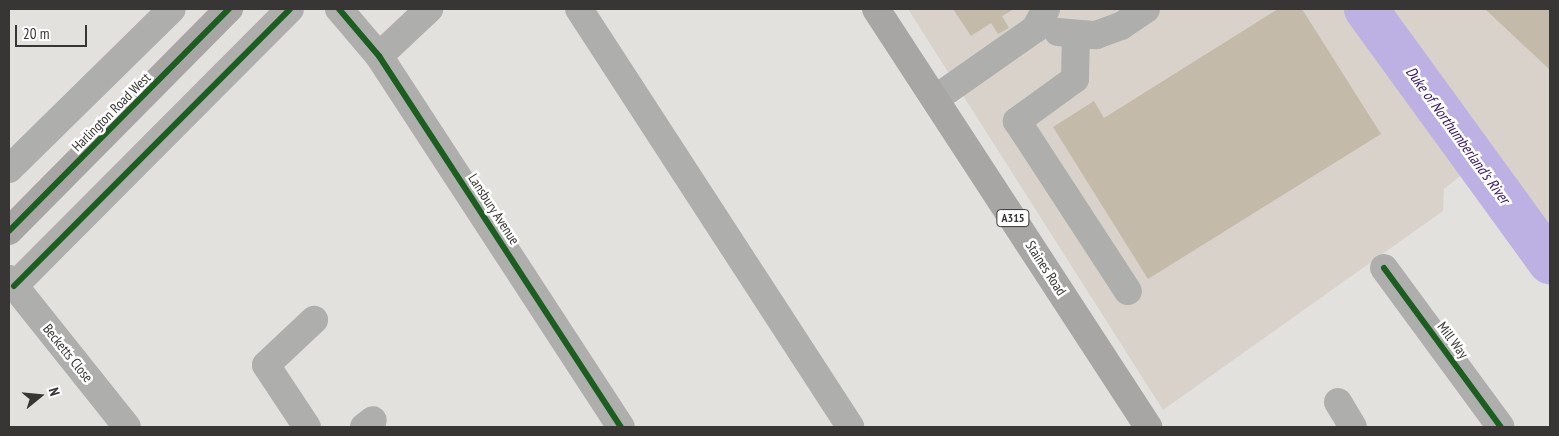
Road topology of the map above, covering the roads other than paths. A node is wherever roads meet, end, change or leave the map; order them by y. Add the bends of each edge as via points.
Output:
1 (172, 9) edge
2 (229, 9) edge
3 (290, 9) edge
4 (339, 9) edge
5 (429, 9) edge
6 (580, 9) edge
7 (876, 9) edge
8 (1146, 9) edge
9 (1040, 19) edge
10 (1076, 34) junction
11 (379, 56) junction
12 (935, 99) junction
13 (9, 169) edge
14 (9, 231) edge
15 (1384, 268) dead end
16 (11, 282) edge
17 (1128, 291) dead end
18 (314, 320) dead end
19 (1338, 402) dead end
20 (127, 427) edge
21 (307, 427) edge
22 (621, 427) edge
23 (850, 427) edge
24 (1149, 427) edge
25 (1353, 427) edge
26 (1502, 427) edge

1 - 13 street
2 - 14 main road, Harlington Road West
3 - 16 street
4 - 11 street, Lansbury Avenue
5 - 11 street
6 - 23 street
7 - 12 main road, Staines Road / A315
8 - 10 street via 1121,26 1096,35
9 - 10 street
9 - 12 street
10 - 17 street via 1075,79 1017,122
11 - 22 street, Lansbury Avenue
12 - 24 main road, Staines Road / A315
15 - 26 street, Mill Way
16 - 20 street, Becketts Close
18 - 21 street via 266,365
19 - 25 street

